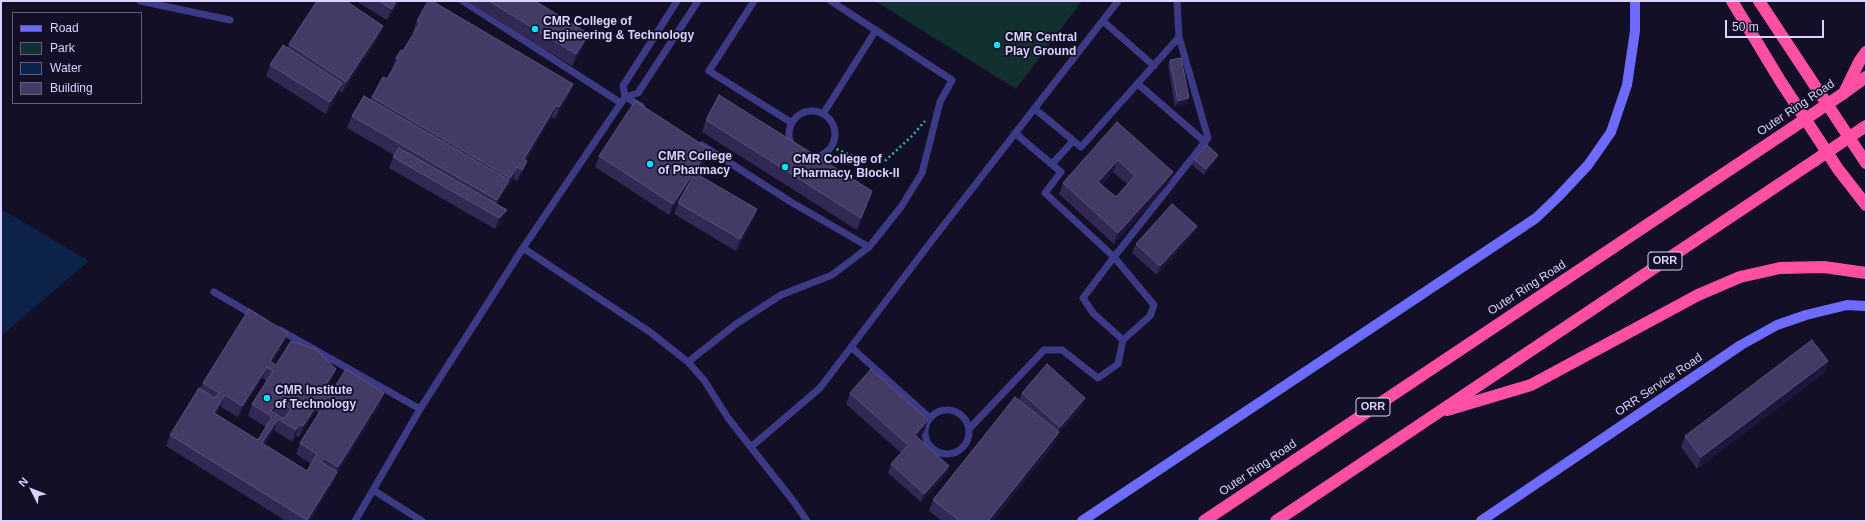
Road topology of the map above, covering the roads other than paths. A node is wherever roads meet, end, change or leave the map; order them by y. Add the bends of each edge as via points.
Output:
1 (140, 1) edge
2 (463, 1) edge
3 (676, 1) edge
4 (698, 1) edge
5 (754, 1) edge
6 (831, 1) edge
7 (1118, 1) edge
8 (1177, 1) edge
9 (1635, 1) edge
10 (1732, 1) edge
11 (1759, 1) edge
12 (176, 4) edge
13 (230, 20) dead end
14 (1103, 21) junction
15 (876, 30) junction
16 (1180, 37) junction
17 (1866, 52) edge
18 (1154, 66) junction
19 (1866, 78) edge
20 (1138, 84) junction
21 (1844, 93) junction
22 (623, 100) junction
23 (645, 109) edge
24 (1035, 109) junction
25 (823, 114) junction
26 (792, 123) junction
27 (1866, 126) edge
28 (1015, 133) junction
29 (1073, 141) junction
30 (1205, 142) junction
31 (698, 143) edge
32 (1866, 163) edge
33 (1052, 164) junction
34 (1866, 205) edge
35 (869, 247) junction
36 (523, 248) junction
37 (1114, 257) junction
38 (1866, 273) edge
39 (214, 292) dead end
40 (1866, 306) edge
41 (262, 319) edge
42 (276, 327) edge
43 (1123, 340) junction
44 (852, 348) junction
45 (688, 362) junction
46 (420, 409) junction
47 (1435, 414) junction
48 (930, 418) junction
49 (969, 429) junction
50 (751, 447) junction
51 (373, 490) junction
52 (355, 521) edge
53 (422, 521) edge
54 (807, 521) edge
55 (1082, 521) edge
56 (1204, 521) edge
57 (1276, 521) edge
58 (1481, 521) edge

1 - 12 lane
2 - 22 lane
3 - 22 lane via 623,86
4 - 22 lane via 638,93
5 - 26 lane via 709,71
6 - 15 lane
7 - 14 lane
8 - 16 lane
9 - 55 main road via 1635,31 1627,85 1610,132 1588,165 1536,218
10 - 34 highway via 1838,169
11 - 32 highway
12 - 13 lane
14 - 18 lane
14 - 24 lane
15 - 25 lane
15 - 35 lane via 952,80 940,102 922,173 901,207
16 - 18 lane
16 - 30 lane via 1208,138
17 - 21 highway
18 - 20 lane
19 - 21 highway, Outer Ring Road / ORR
20 - 29 lane via 1081,148
20 - 30 lane
21 - 56 highway, Outer Ring Road / ORR, bridge
22 - 23 lane
22 - 36 lane
24 - 28 lane
24 - 29 lane
25 - 26 lane via 812,111 800,114
25 - 26 lane via 832,123 835,135 832,146 823,155 811,158 800,154 792,146 789,134
27 - 47 highway, ORR, bridge
28 - 33 lane
28 - 44 lane
29 - 33 lane
30 - 37 lane
31 - 35 lane via 791,202
33 - 37 lane via 1061,172 1045,193
35 - 45 lane via 832,275 781,295 736,324
36 - 45 lane via 650,332
36 - 46 lane
37 - 43 lane via 1083,298 1093,313
37 - 43 lane via 1154,304 1150,316
38 - 47 highway via 1824,267 1780,268 1740,276 1698,295 1531,386
39 - 41 lane
40 - 58 main road, ORR Service Road via 1847,305 1806,315 1777,325 1741,345
42 - 46 lane
43 - 49 lane via 1118,364 1098,378 1062,350 1044,350
44 - 48 lane
44 - 50 lane via 820,388
45 - 50 lane via 704,380 728,418
46 - 51 lane
47 - 57 highway, ORR
48 - 49 lane via 940,411 953,411 963,417
48 - 49 lane via 925,430 927,442 935,451 947,455 959,451 967,441
50 - 54 lane
51 - 52 lane
51 - 53 lane

